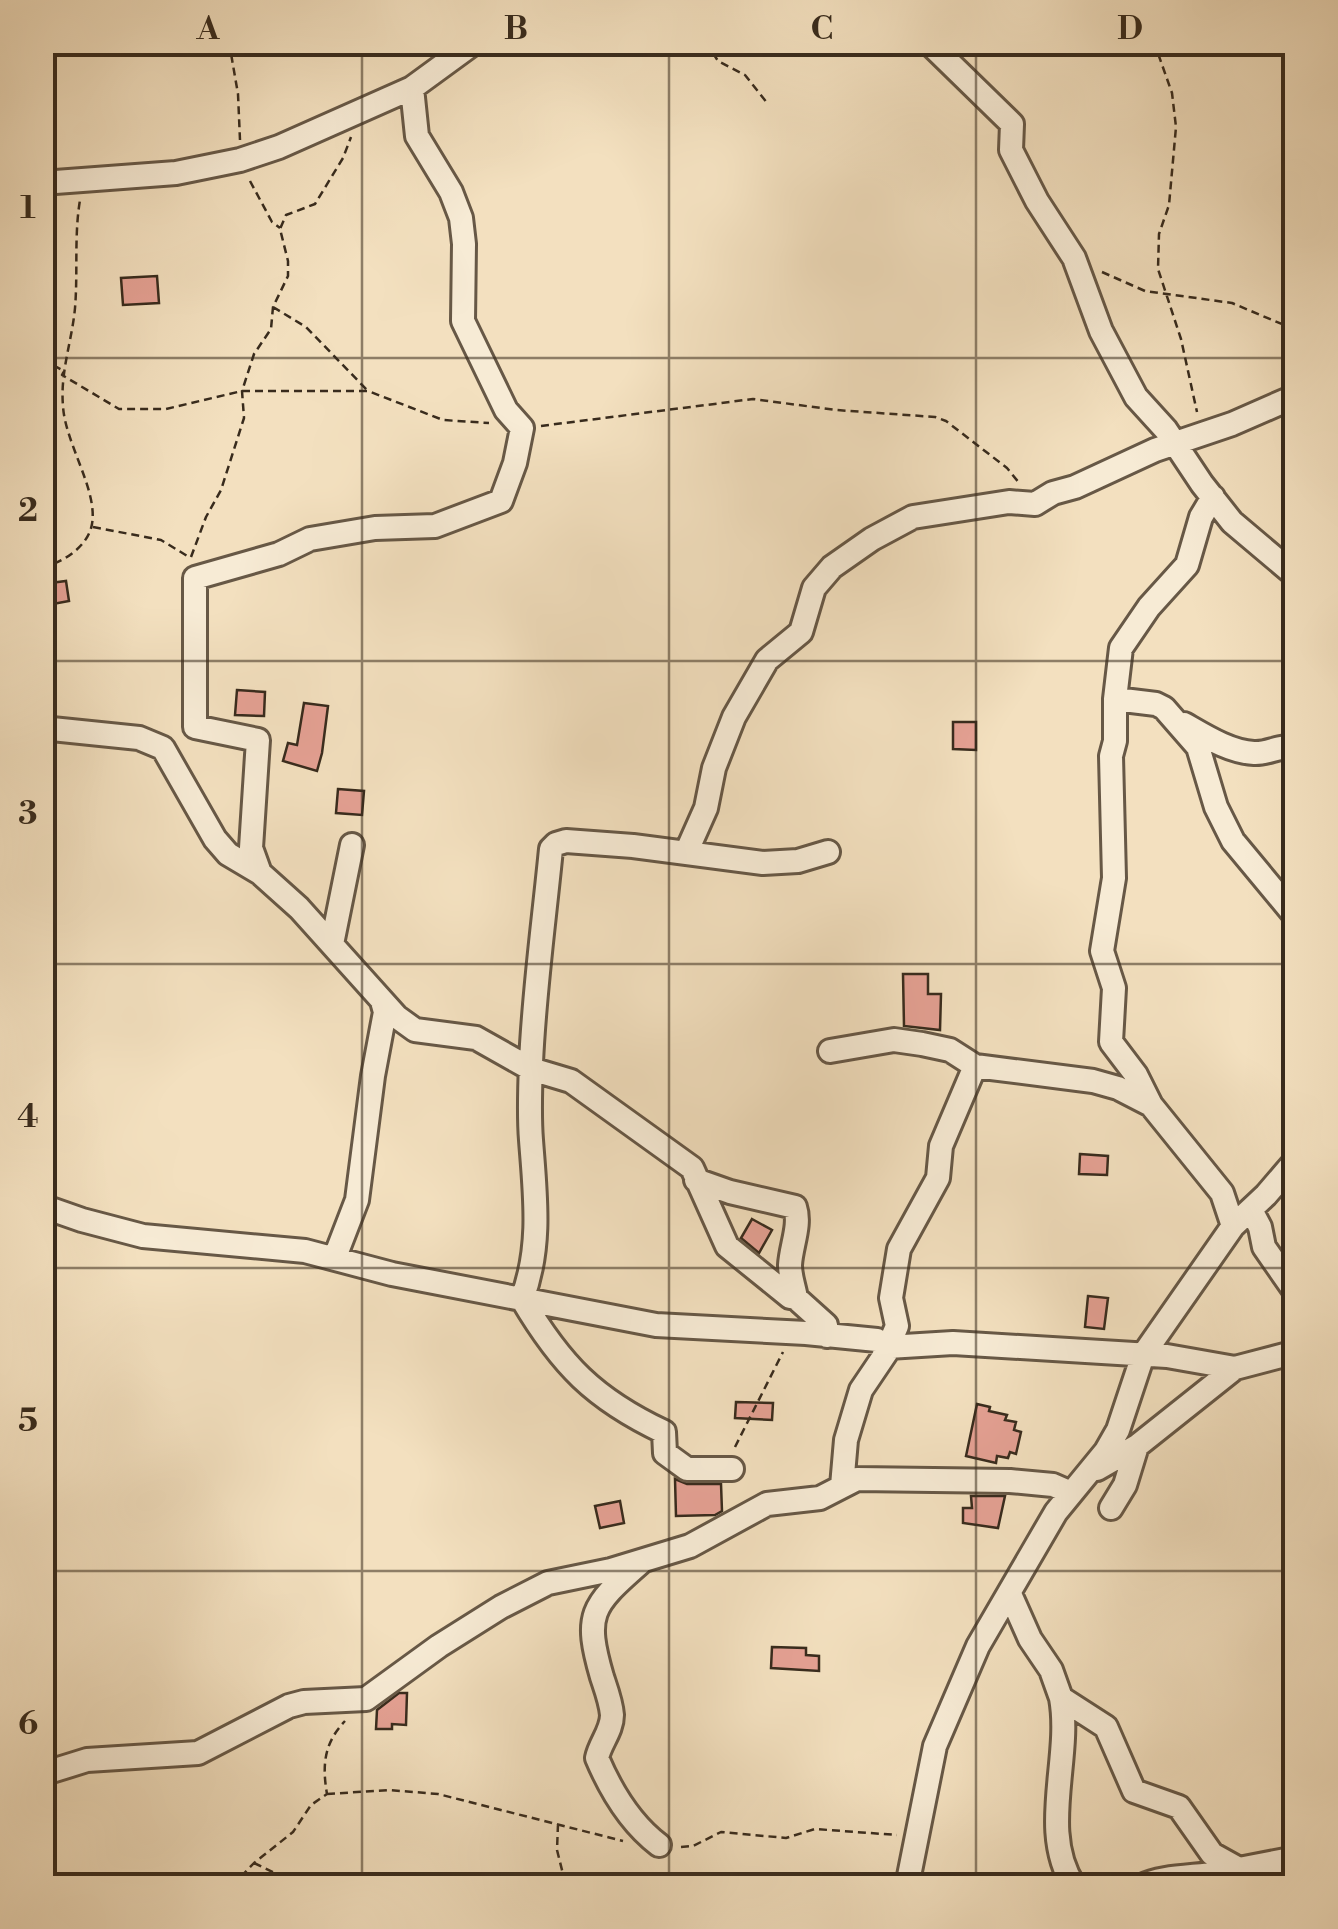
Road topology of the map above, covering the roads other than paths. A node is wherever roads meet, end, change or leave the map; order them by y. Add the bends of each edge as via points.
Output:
1 (474, 42) edge
2 (928, 42) edge
3 (412, 88) junction
4 (42, 183) edge
5 (1296, 396) edge
6 (1176, 443) junction
7 (1213, 496) junction
8 (1296, 576) edge
9 (1116, 699) junction
10 (1172, 718) junction
11 (42, 728) edge
12 (1296, 748) edge
13 (352, 845) dead end
14 (828, 852) dead end
15 (686, 854) junction
16 (260, 873) junction
17 (1296, 917) edge
18 (332, 944) junction
19 (382, 1001) junction
20 (830, 1051) dead end
21 (975, 1066) junction
22 (531, 1069) junction
23 (1151, 1106) junction
24 (1296, 1160) edge
25 (696, 1180) junction
26 (42, 1206) edge
27 (1242, 1218) junction
28 (335, 1258) junction
29 (1296, 1292) edge
30 (522, 1298) junction
31 (796, 1298) junction
32 (827, 1336) junction
33 (882, 1344) junction
34 (1296, 1352) edge
35 (1143, 1355) junction
36 (1235, 1368) junction
37 (1138, 1446) junction
38 (732, 1469) road end
39 (1088, 1474) junction
40 (842, 1486) junction
41 (1069, 1492) junction
42 (1111, 1508) dead end
43 (647, 1558) junction
44 (1010, 1594) junction
45 (1061, 1698) junction
46 (42, 1774) edge
47 (659, 1844) dead end
48 (1296, 1858) edge
49 (1239, 1869) junction
50 (907, 1886) edge
51 (1074, 1886) edge
52 (1142, 1886) edge

1 - 3 street
2 - 6 street via 1012,124 1011,150 1074,258 1122,376
3 - 4 street via 240,160 176,173
3 - 16 street via 417,136 461,218 463,321 506,410 522,428 501,501 435,526 310,538 195,578 195,727 258,740 251,848
5 - 6 street
6 - 7 street
6 - 15 street via 1035,504 912,517 824,574 800,632 767,660 734,717
7 - 8 street via 1247,537
7 - 9 street via 1187,565 1121,648
9 - 10 street via 1156,704
9 - 23 street via 1114,878 1102,951 1114,988 1112,1042
10 - 12 street via 1246,752
10 - 17 street via 1198,747 1233,841
11 - 16 street via 139,738 163,748 214,839
13 - 18 street
14 - 15 street via 783,863
15 - 22 street via 566,841 551,849
16 - 18 street
18 - 19 street
19 - 22 street via 415,1030 476,1038
19 - 28 street via 358,1200
20 - 21 street via 894,1040 950,1050
21 - 23 street via 1093,1080
21 - 33 street via 941,1146 938,1178 899,1249 891,1298 897,1326
22 - 25 street via 571,1080 692,1168
22 - 30 street via 535,1247
23 - 27 street
24 - 27 street
25 - 31 street via 727,1246
25 - 31 street via 795,1207 790,1278
26 - 28 street via 143,1236
27 - 29 street via 1260,1227 1264,1248
27 - 35 street
28 - 30 street
30 - 32 street via 656,1326
30 - 38 street via 593,1392 664,1432 665,1453 686,1469
31 - 32 street via 826,1326
32 - 33 street
33 - 35 street
33 - 40 street via 888,1350 861,1390 846,1440
34 - 36 street
35 - 36 street
35 - 39 street via 1118,1430
36 - 37 street
37 - 39 street
37 - 42 street
39 - 41 street
40 - 41 street via 857,1479 920,1478 1039,1483
40 - 43 street via 808,1502 767,1504 690,1546
41 - 44 street
43 - 46 street via 548,1583 500,1607 366,1698 289,1706 198,1754 87,1760
43 - 47 street via 600,1602 591,1631 612,1720 597,1758 638,1830
44 - 45 street
44 - 50 street via 941,1725
45 - 49 street via 1106,1727 1134,1791 1178,1807 1212,1854
45 - 51 street via 1057,1808
48 - 49 street
49 - 52 street

